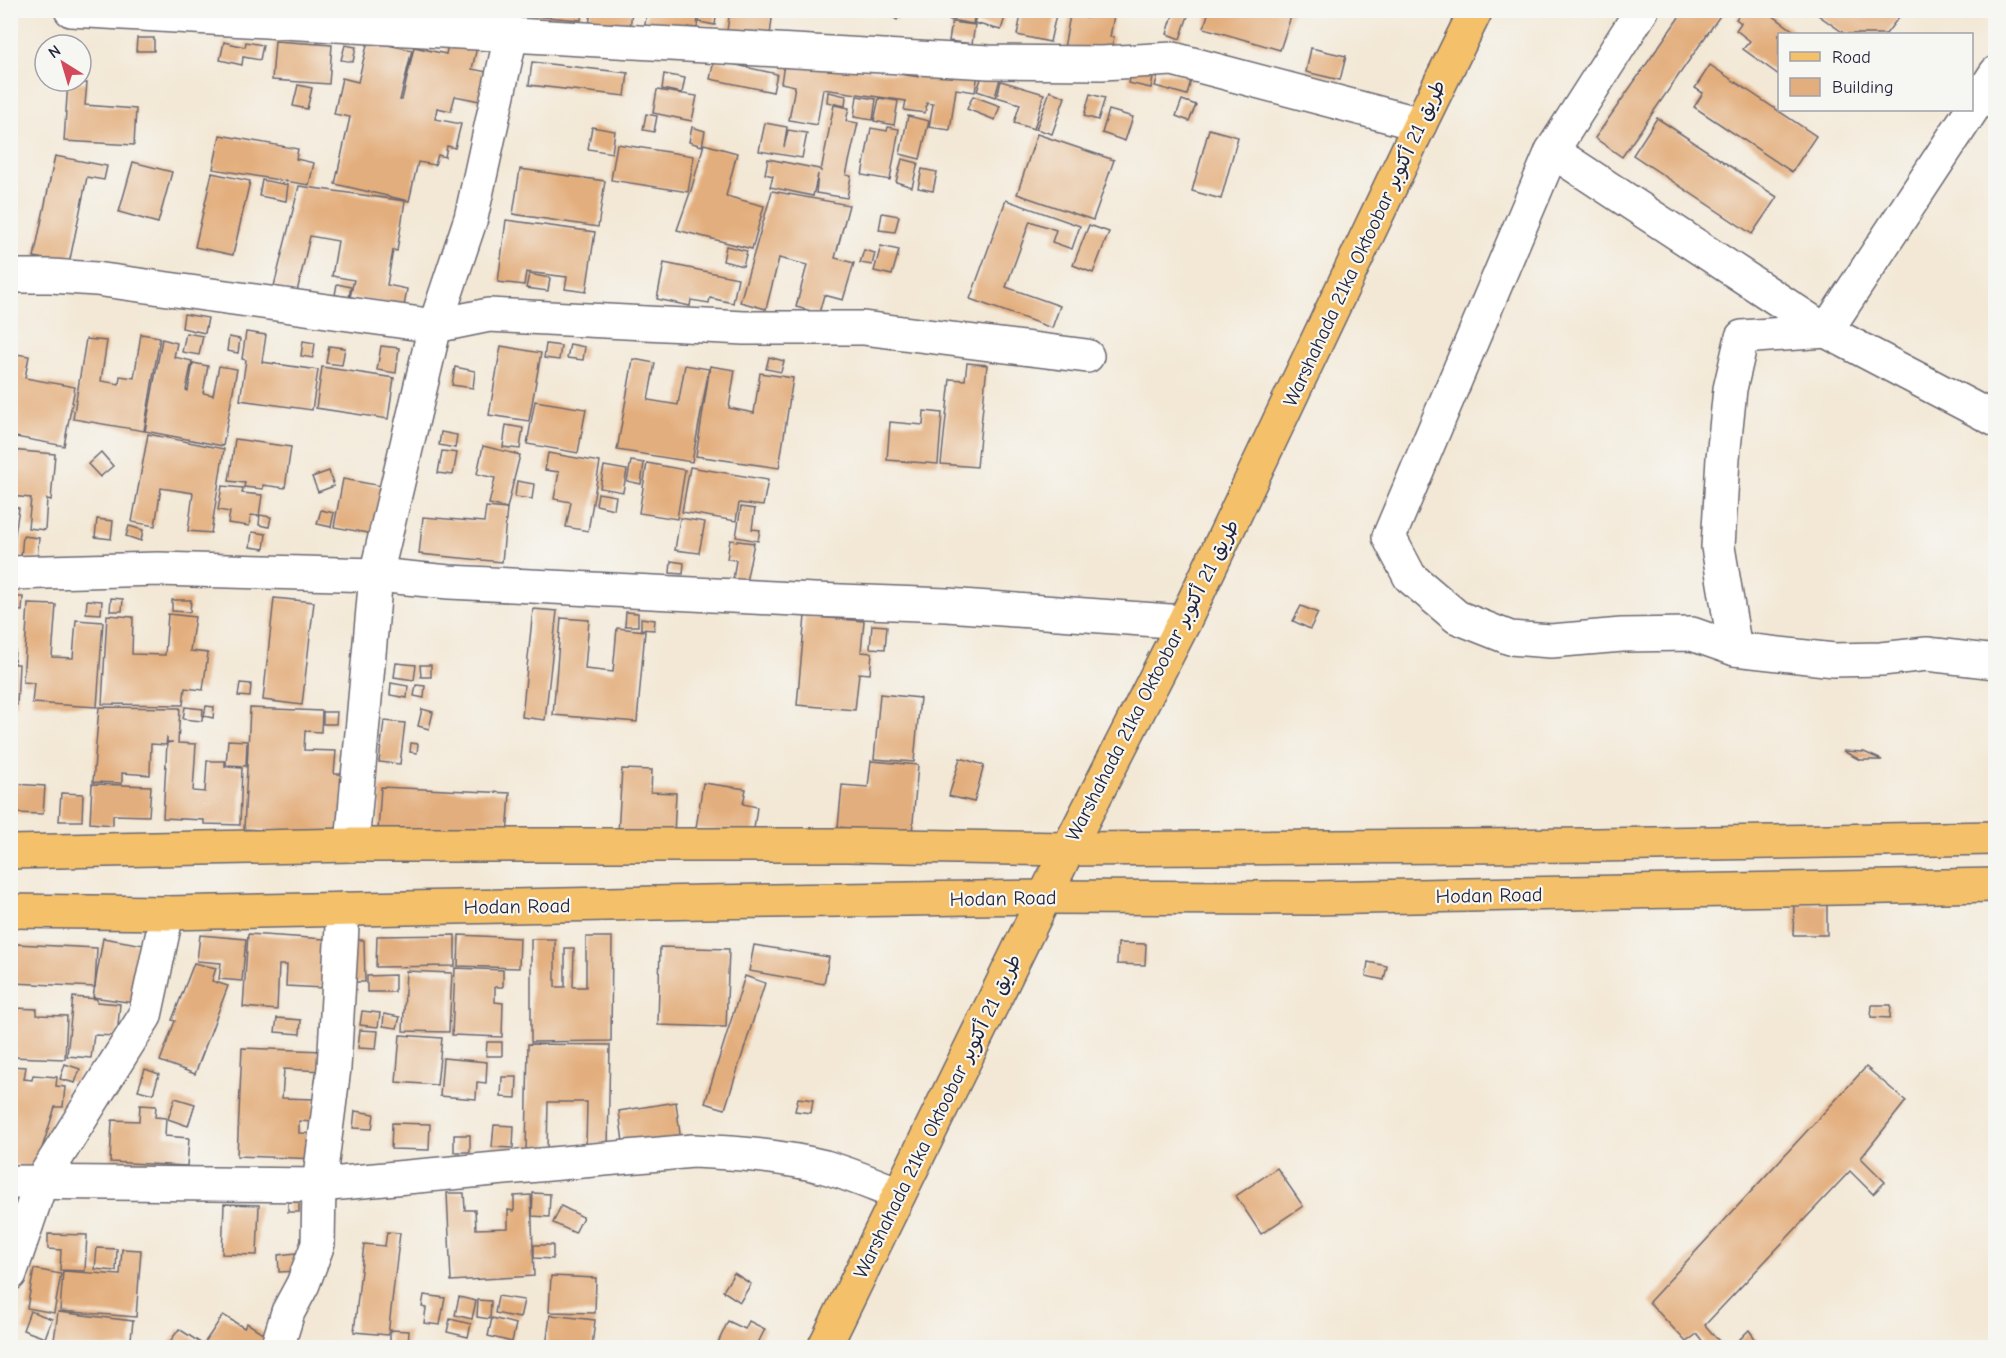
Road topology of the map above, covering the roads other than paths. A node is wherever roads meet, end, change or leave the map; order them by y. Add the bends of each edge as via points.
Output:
1 (71, 10) edge
2 (1476, 10) edge
3 (1642, 10) edge
4 (503, 23) edge
5 (1995, 73) edge
6 (1973, 107) edge
7 (1970, 111) edge
8 (1420, 124) junction
9 (1552, 151) junction
10 (10, 276) edge
11 (435, 326) junction
12 (1826, 331) junction
13 (1087, 356) dead end
14 (1995, 420) edge
15 (10, 573) edge
16 (376, 575) junction
17 (1184, 622) junction
18 (1735, 649) junction
19 (1995, 662) edge
20 (1995, 838) edge
21 (352, 845) junction
22 (1068, 849) junction
23 (10, 852) edge
24 (1995, 885) edge
25 (1044, 897) junction
26 (343, 909) junction
27 (10, 911) edge
28 (166, 913) junction
29 (26, 1182) edge
30 (319, 1185) junction
31 (899, 1194) junction
32 (10, 1274) edge
33 (278, 1347) edge
34 (824, 1347) edge

1 - 4 street
2 - 8 main road, Warshahada 21ka Oktoobar طريق 21 أكتوبر
3 - 9 street
4 - 8 street via 988,62 1173,59
4 - 11 street via 471,218
5 - 6 street
7 - 12 street
8 - 17 main road, Warshahada 21ka Oktoobar طريق 21 أكتوبر
9 - 12 street
9 - 18 street via 1389,537 1410,577 1457,617 1510,638 1551,641 1692,634
10 - 11 street via 96,279
11 - 13 street via 489,315 744,328 863,328
11 - 16 street
12 - 14 street
12 - 18 street via 1742,337 1730,388 1718,547
15 - 16 street via 158,569
16 - 17 street via 449,582 947,605
16 - 21 street
17 - 22 main road, Warshahada 21ka Oktoobar طريق 21 أكتوبر
18 - 19 street via 1834,660 1927,654
20 - 22 main road
21 - 22 main road
21 - 23 main road
22 - 25 main road, Warshahada 21ka Oktoobar طريق 21 أكتوبر
24 - 25 main road, Hodan Road via 1312,898
25 - 26 main road, Hodan Road
25 - 31 main road, Warshahada 21ka Oktoobar طريق 21 أكتوبر
26 - 28 main road, Hodan Road
26 - 30 street via 334,1068
27 - 28 main road, Hodan Road
28 - 29 street via 146,1016
29 - 30 street
29 - 32 street
30 - 31 street via 693,1151 786,1158 828,1168
30 - 33 street via 318,1244 288,1312
31 - 34 main road, Warshahada 21ka Oktoobar طريق 21 أكتوبر

